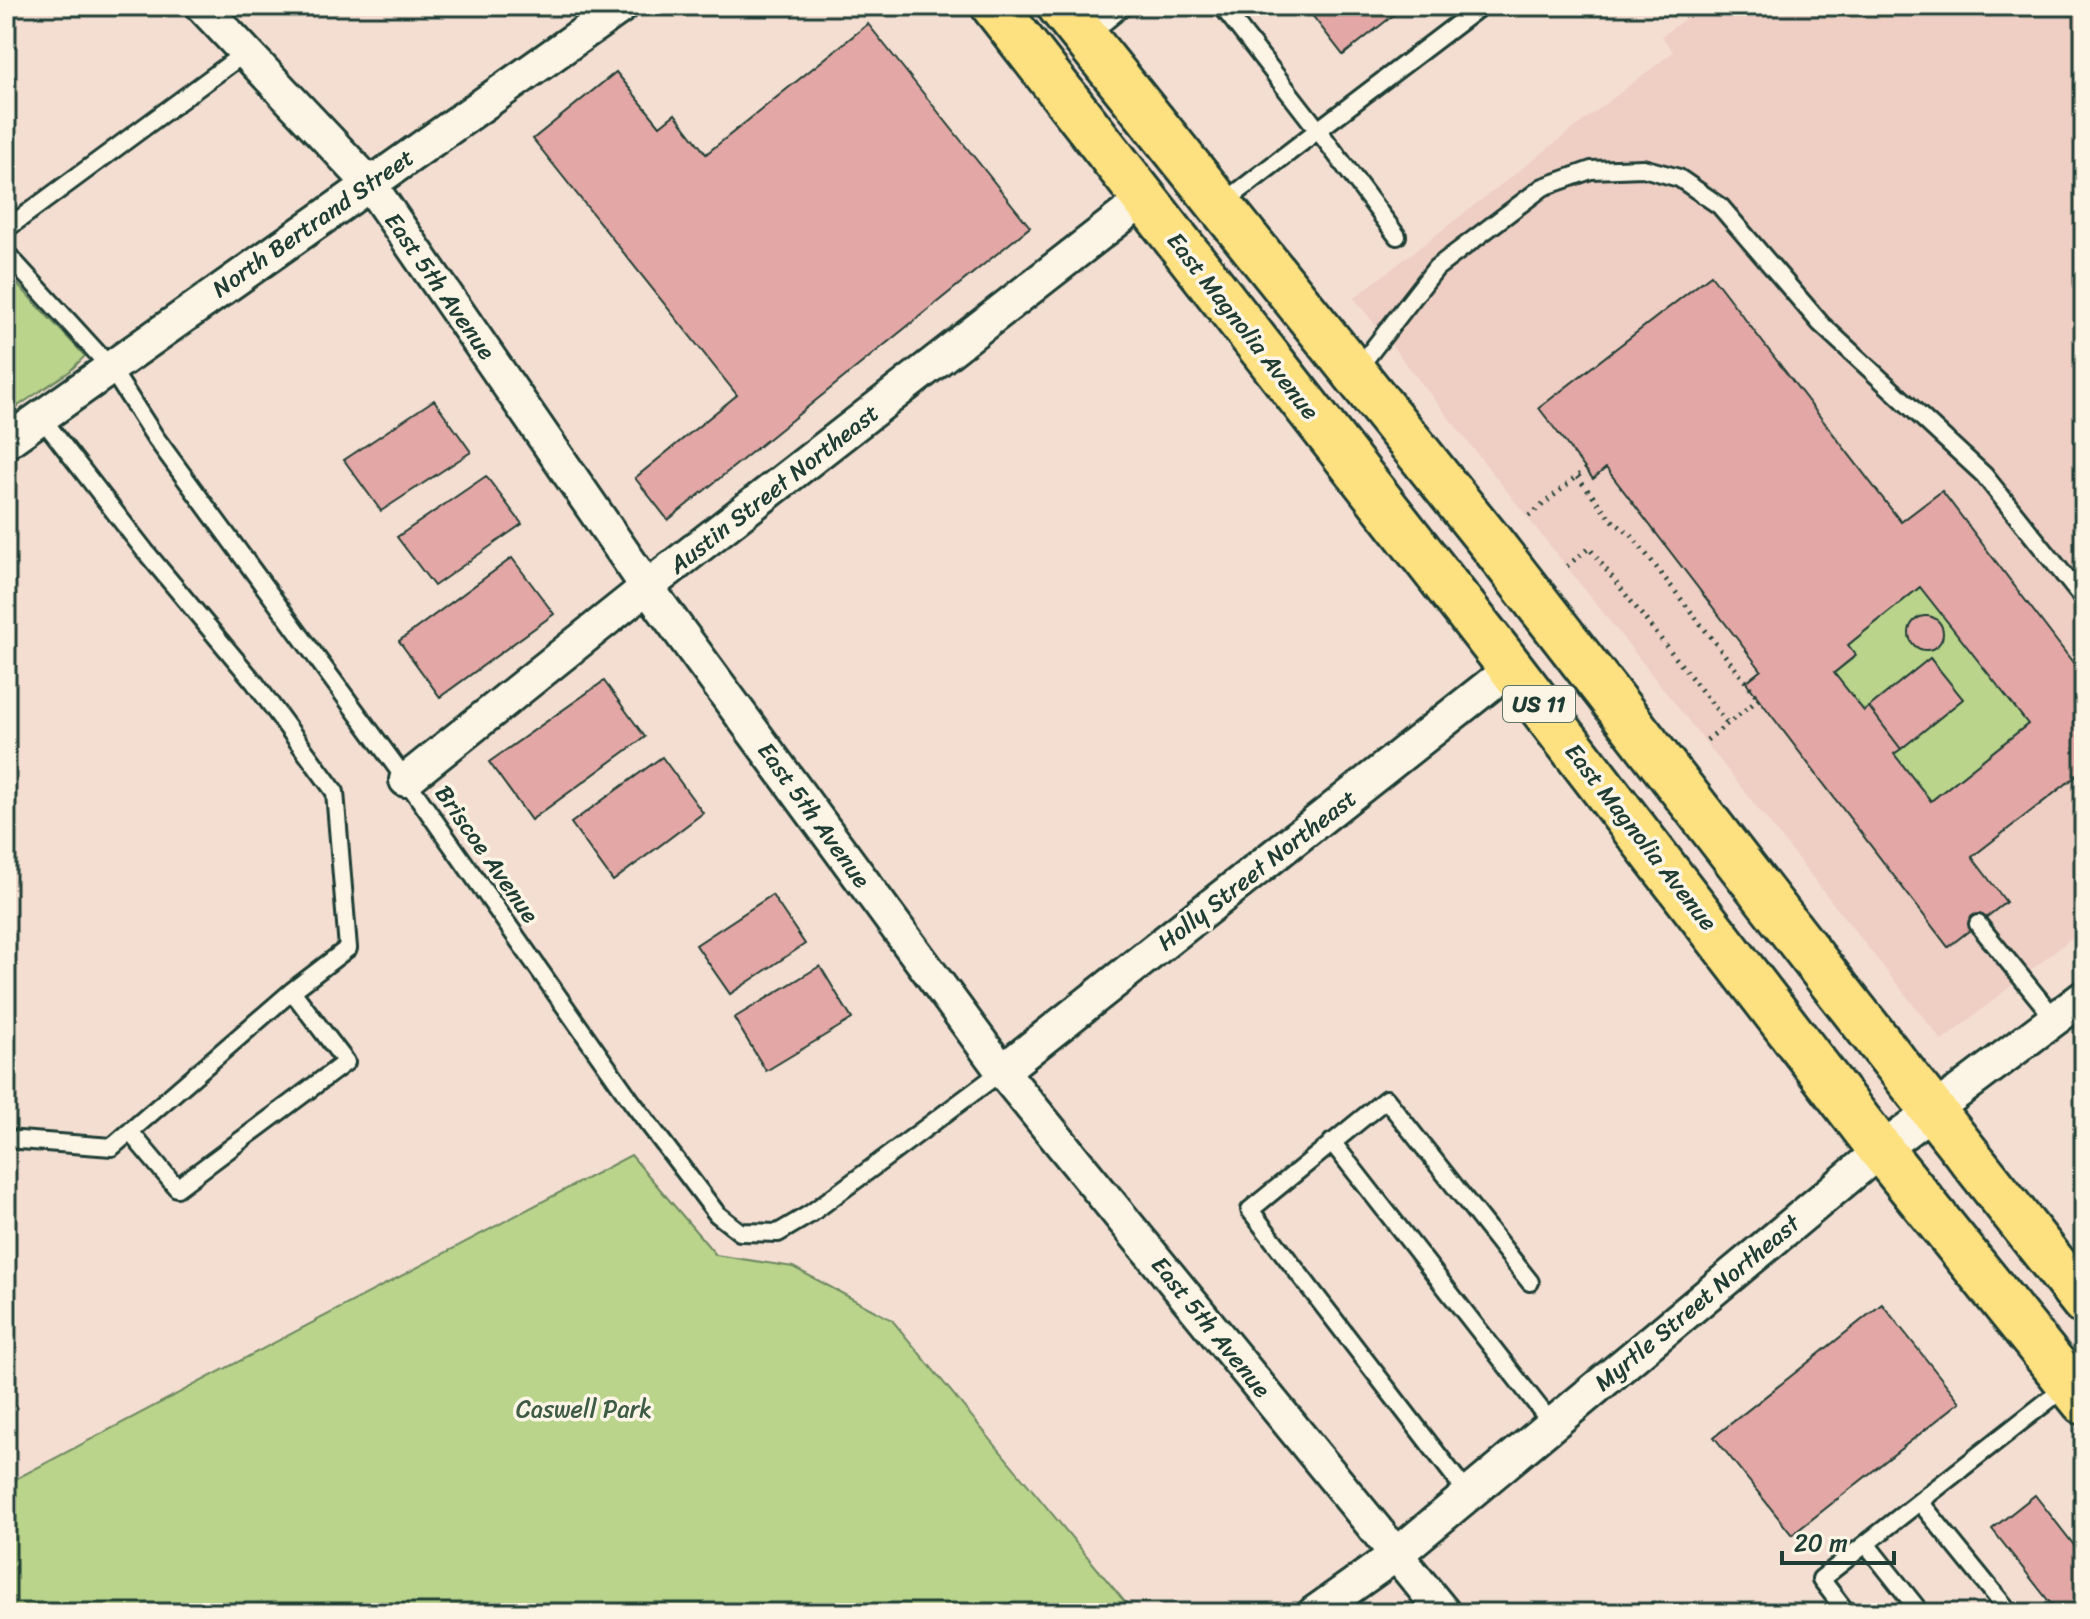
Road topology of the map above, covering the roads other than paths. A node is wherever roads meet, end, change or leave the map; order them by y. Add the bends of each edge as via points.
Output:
1 (202, 6) edge
2 (622, 6) edge
3 (994, 6) edge
4 (1124, 6) edge
5 (1222, 6) edge
6 (1481, 6) edge
7 (1072, 22) edge
8 (246, 52) junction
9 (1318, 130) junction
10 (369, 183) junction
11 (1143, 200) junction
12 (1221, 205) junction
13 (6, 229) edge
14 (1397, 236) dead end
15 (6, 253) edge
16 (110, 367) junction
17 (1356, 372) junction
18 (41, 417) junction
19 (6, 442) edge
20 (647, 587) junction
21 (2084, 600) edge
22 (1511, 668) junction
23 (406, 780) junction
24 (1978, 924) dead end
25 (292, 991) junction
26 (2084, 997) edge
27 (2055, 1019) junction
28 (1002, 1071) junction
29 (1934, 1111) junction
30 (130, 1132) junction
31 (6, 1139) edge
32 (1332, 1142) junction
33 (1881, 1150) junction
34 (1530, 1282) dead end
35 (2084, 1302) edge
36 (2077, 1393) edge
37 (1552, 1424) junction
38 (1468, 1494) junction
39 (1920, 1502) junction
40 (1867, 1545) junction
41 (1397, 1554) junction
42 (1314, 1613) edge
43 (1444, 1613) edge
44 (1847, 1613) edge
45 (1921, 1613) edge
46 (2010, 1613) edge

1 - 8 street, East 5th Avenue
2 - 10 street, North Bertrand Street
3 - 11 main road, East Magnolia Avenue / US 11
4 - 7 lane
5 - 9 lane
6 - 9 lane
7 - 12 main road
8 - 10 street, East 5th Avenue
8 - 13 lane
9 - 12 lane
9 - 14 lane
10 - 16 street, North Bertrand Street
10 - 20 street, East 5th Avenue
11 - 20 street, Austin Street Northeast
11 - 22 main road, East Magnolia Avenue / US 11
12 - 17 main road
15 - 16 lane, Briscoe Avenue
16 - 18 street, North Bertrand Street
16 - 23 lane, Briscoe Avenue via 155,437
17 - 21 lane via 1436,268 1543,187 1591,170 1643,168 1679,178 1720,206 1821,324 1984,475
17 - 29 main road
18 - 19 street, North Bertrand Street
18 - 25 lane via 255,683 335,792 348,948
20 - 23 street, Austin Street Northeast
20 - 28 street, East 5th Avenue
22 - 28 street, Holly Street Northeast
22 - 33 main road, East Magnolia Avenue / US 11
23 - 28 lane, Briscoe Avenue via 658,1138 717,1214 740,1232 778,1233 810,1214
24 - 27 lane
25 - 30 lane
25 - 30 lane via 346,1062 177,1188
26 - 27 street, Myrtle Street Northeast
27 - 29 street, Myrtle Street Northeast
28 - 41 street, East 5th Avenue
29 - 33 street, Myrtle Street Northeast
29 - 35 main road
30 - 31 lane via 112,1147
32 - 34 lane via 1386,1099
32 - 37 lane
32 - 38 lane via 1250,1210
33 - 36 main road, East Magnolia Avenue / US 11
33 - 37 street, Myrtle Street Northeast
36 - 39 lane
37 - 38 street, Myrtle Street Northeast
38 - 41 street, Myrtle Street Northeast
39 - 40 lane
39 - 46 lane
40 - 44 lane via 1821,1579
40 - 45 lane
41 - 42 street, Myrtle Street Northeast
41 - 43 street, East 5th Avenue

